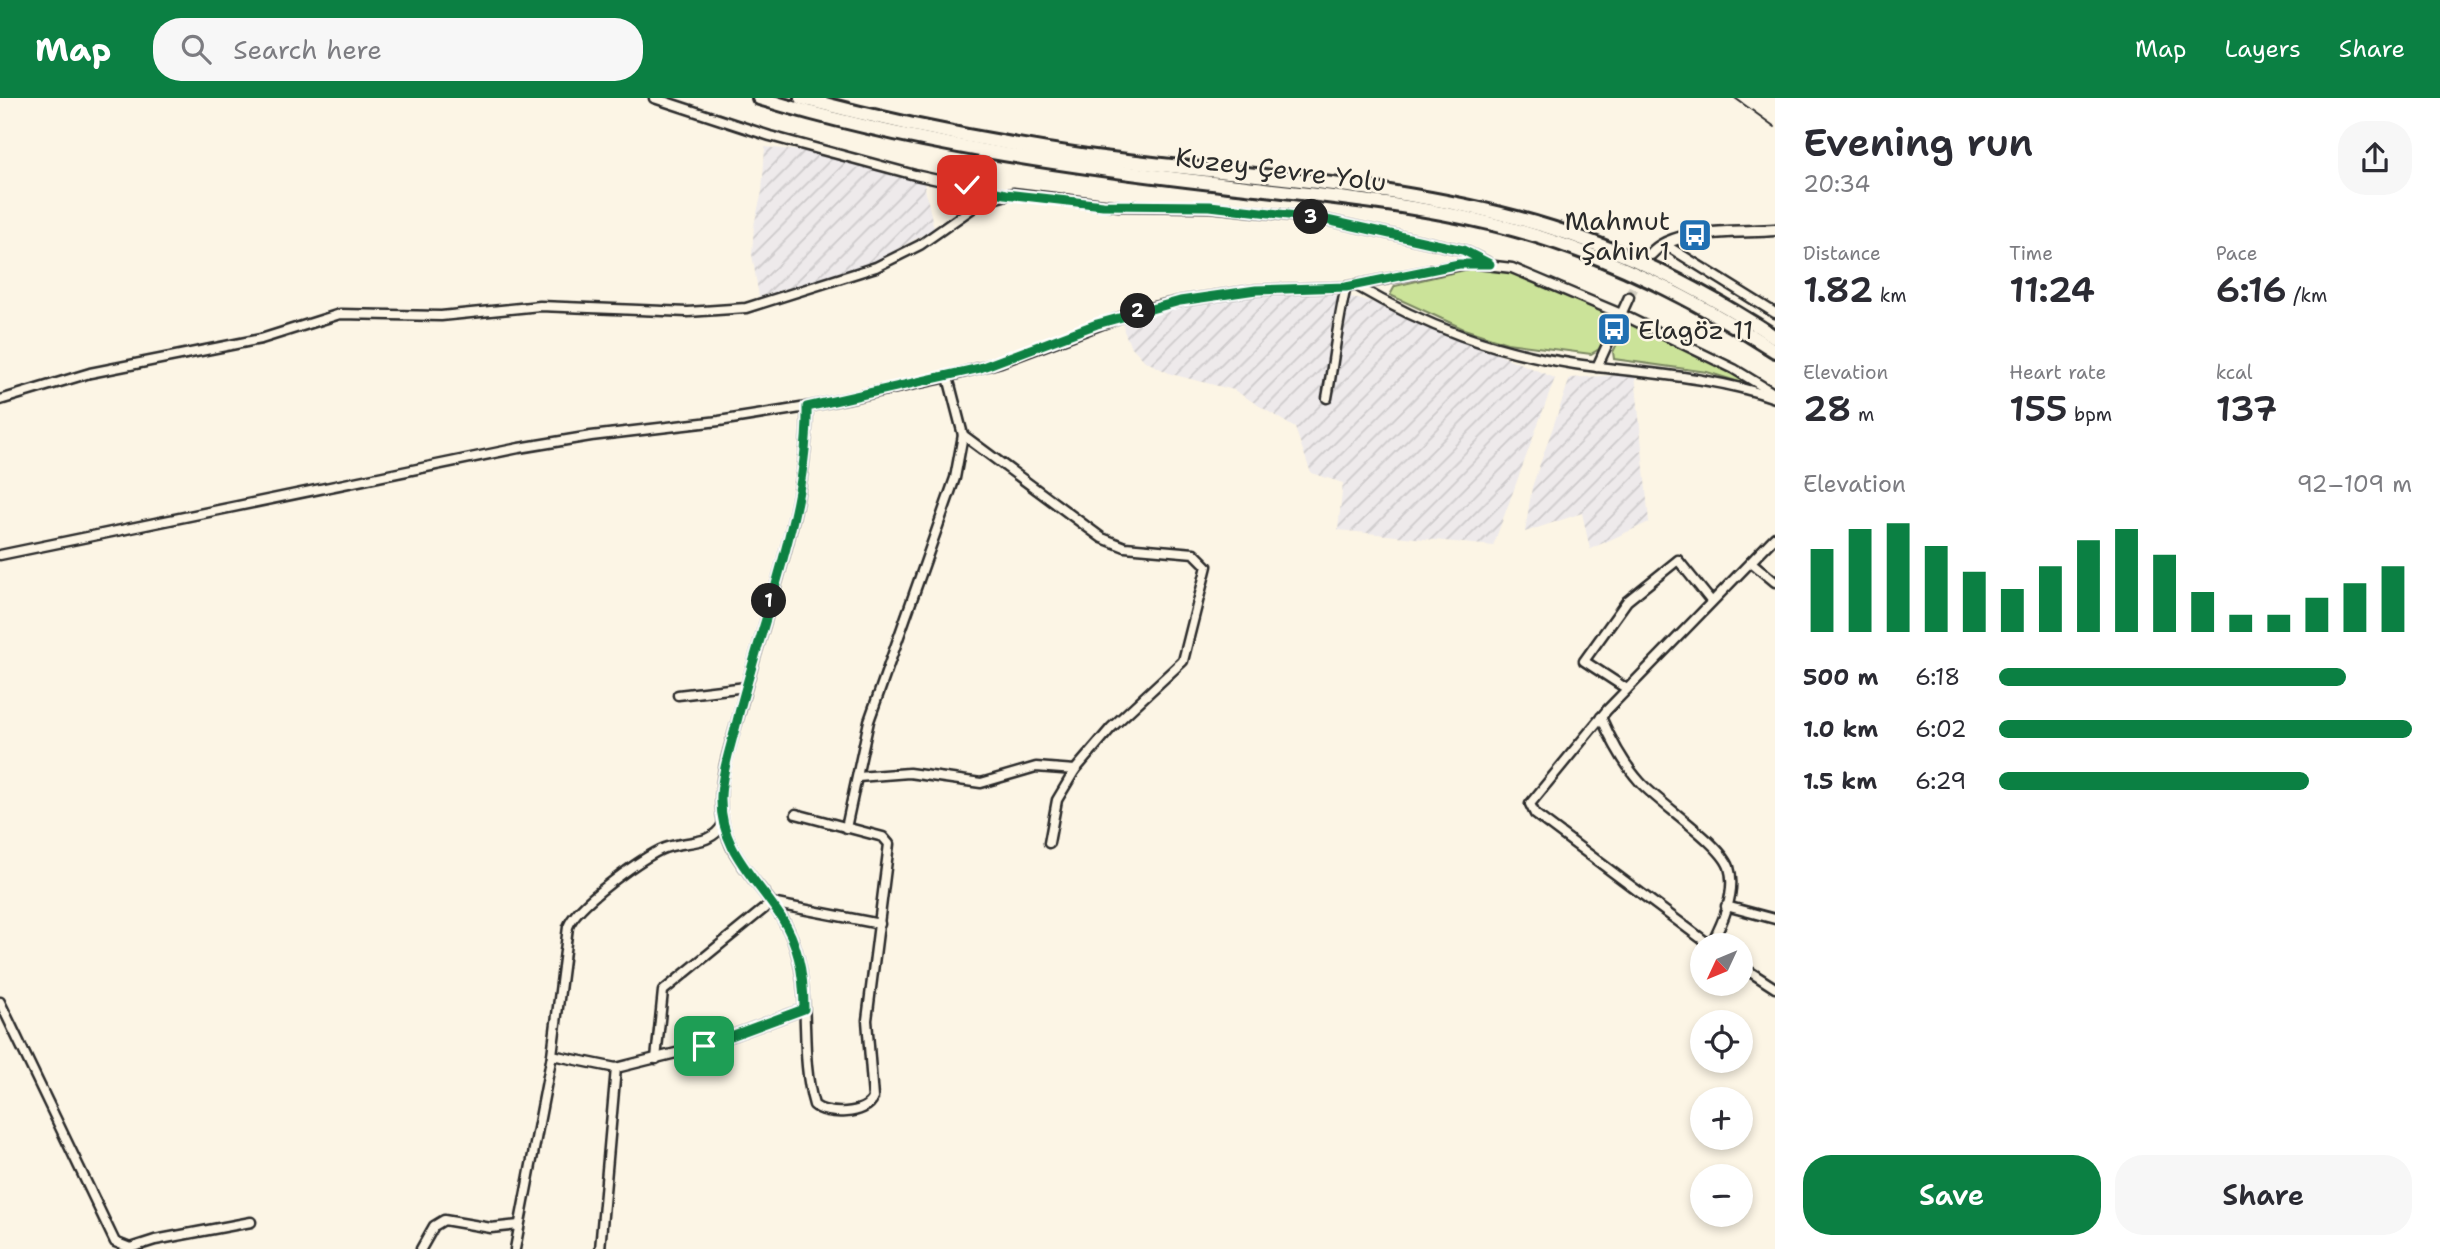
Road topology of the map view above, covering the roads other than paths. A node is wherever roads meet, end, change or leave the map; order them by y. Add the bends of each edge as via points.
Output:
1 (654, 98) edge
2 (758, 98) edge
3 (801, 98) edge
4 (1005, 194) junction
5 (1775, 230) edge
6 (1664, 244) junction
7 (1651, 254) dead end
8 (1490, 264) junction
9 (1350, 286) junction
10 (1629, 297) tunnel mouth
11 (1775, 313) edge
12 (1621, 314) junction
13 (1775, 337) edge
14 (1775, 351) edge
15 (1597, 367) junction
16 (948, 377) junction
17 (1775, 396) edge
18 (1327, 398) dead end
19 (0, 400) edge
20 (807, 407) junction
21 (962, 435) junction
22 (1775, 537) edge
23 (0, 555) edge
24 (1751, 562) junction
25 (1775, 582) edge
26 (1711, 601) junction
27 (746, 687) junction
28 (1628, 689) junction
29 (678, 695) dead end
30 (1601, 717) junction
31 (1075, 770) junction
32 (858, 777) junction
33 (796, 814) dead end
34 (723, 824) junction
35 (846, 828) junction
36 (1049, 843) dead end
37 (771, 903) junction
38 (1726, 906) junction
39 (1775, 919) edge
40 (880, 924) junction
41 (1694, 933) edge
42 (1715, 933) edge
43 (1754, 974) edge
44 (1775, 988) edge
45 (0, 1002) edge
46 (804, 1009) junction
47 (552, 1055) junction
48 (656, 1059) junction
49 (616, 1068) junction
50 (251, 1222) dead end
51 (519, 1225) junction
52 (421, 1249) edge
53 (515, 1249) edge
54 (600, 1249) edge

1 - 4 street via 770,136
2 - 14 highway, Kuzey Çevre Yolu via 1001,155 1413,209 1514,230 1639,274
3 - 13 highway, Kuzey Çevre Yolu via 1004,143 1416,198 1517,218 1657,269
4 - 8 street via 1119,206 1210,206 1322,219 1463,250
4 - 19 street via 971,208 926,241 876,267 746,308 688,312 540,306 441,316 340,314 261,339 90,373
5 - 6 street via 1687,236
6 - 7 street
6 - 11 street
8 - 9 street via 1459,264
8 - 12 street via 1512,268
9 - 15 street via 1459,337 1504,351
9 - 16 street via 1243,292 1160,305
9 - 18 street via 1335,330
10 - 12 street
12 - 15 street
12 - 17 street via 1734,369
15 - 17 street via 1696,377
16 - 20 street
16 - 21 street
20 - 23 street via 530,446
20 - 27 street via 808,429 792,527
21 - 31 street via 1101,538 1125,547 1194,553 1206,562 1183,661 1111,728
21 - 32 street via 937,534 869,721
22 - 24 street
24 - 25 street
24 - 26 street
26 - 28 street
26 - 28 street via 1678,559 1627,601 1584,661
27 - 29 street
27 - 34 street via 723,779
28 - 30 street
30 - 38 street via 1640,783 1724,858 1731,879
30 - 41 street via 1532,799 1531,810
31 - 32 street via 1036,767 981,783 902,772
31 - 36 street via 1057,800
32 - 35 street
33 - 35 street
34 - 37 street via 737,859
34 - 47 street via 707,841 660,850 576,912 568,927
35 - 40 street via 883,837 889,844
37 - 40 street
37 - 46 street via 795,947
37 - 48 street via 663,991
38 - 39 street
38 - 42 street
40 - 46 street via 866,1037 873,1098 866,1109 824,1110 814,1105
43 - 44 street
45 - 50 street via 115,1242 130,1248
46 - 48 street
47 - 49 street
47 - 51 street
48 - 49 street
49 - 54 street
51 - 52 street via 491,1228 444,1220 433,1226
51 - 53 street

